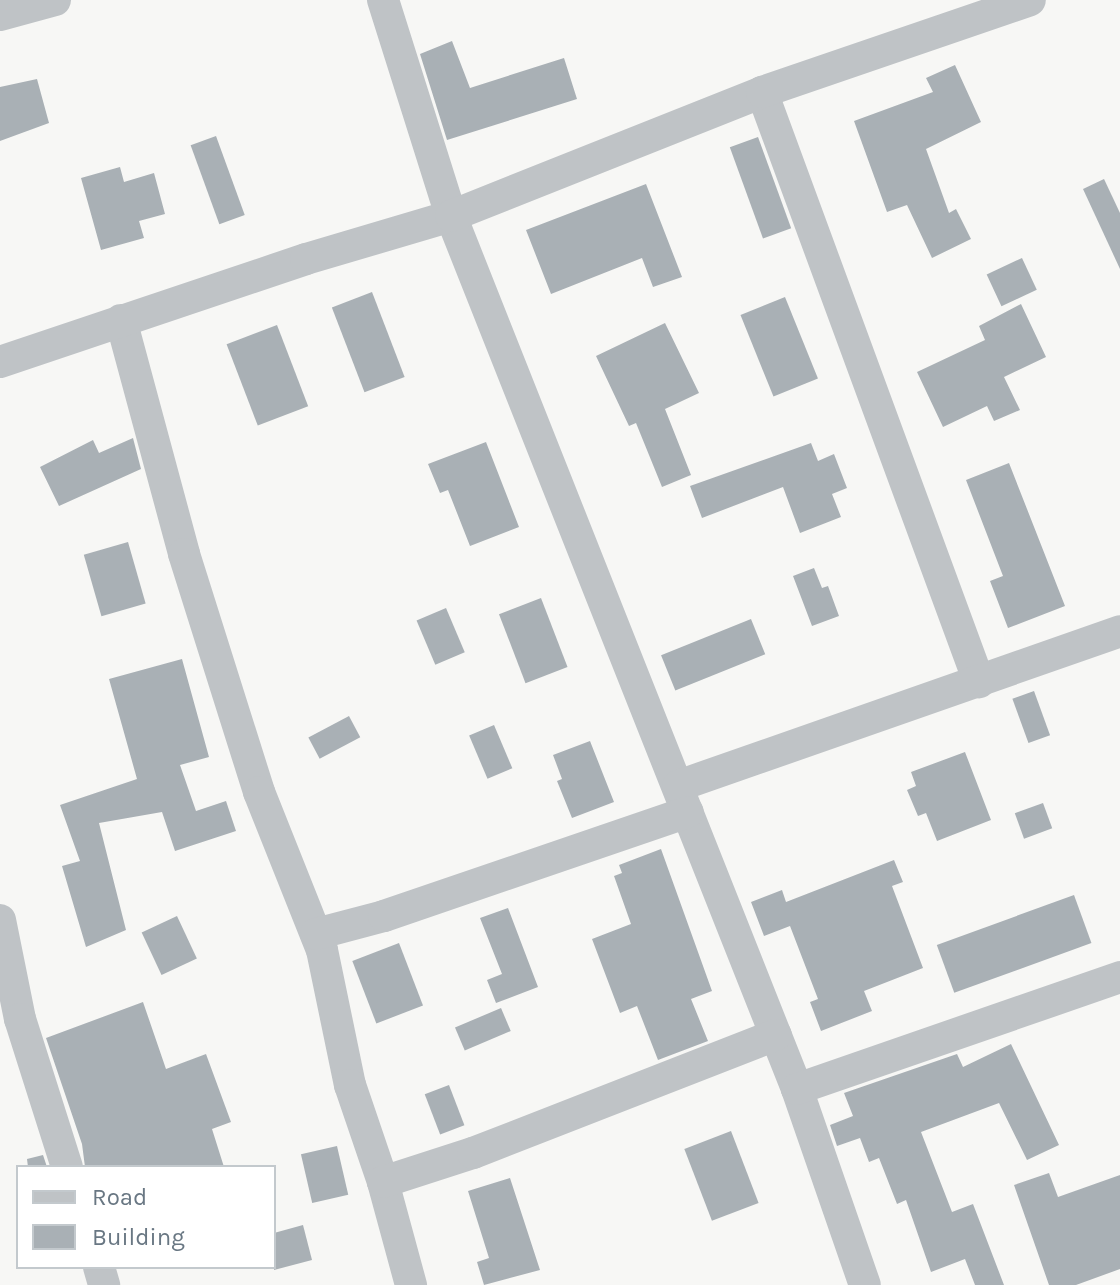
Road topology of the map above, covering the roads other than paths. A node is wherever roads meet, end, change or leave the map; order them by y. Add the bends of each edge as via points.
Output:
1 (55, 0) edge
2 (383, 0) edge
3 (1030, 0) edge
4 (0, 15) edge
5 (762, 92) junction
6 (451, 216) junction
7 (121, 320) junction
8 (0, 362) edge
9 (1120, 631) edge
10 (979, 682) junction
11 (683, 799) junction
12 (0, 920) edge
13 (316, 934) junction
14 (4, 959) edge
15 (1120, 977) edge
16 (776, 1035) junction
17 (797, 1089) junction
18 (66, 1165) edge
19 (383, 1182) junction
20 (411, 1285) edge
21 (865, 1285) edge

1 - 4 street
2 - 6 street
3 - 5 street
5 - 6 street
5 - 10 street
6 - 7 street
6 - 11 street
7 - 8 street
7 - 13 street via 184,554 259,792
9 - 10 street
10 - 11 street
11 - 13 street via 384,916
11 - 16 street
12 - 14 street
13 - 19 street via 350,1085
14 - 18 street
15 - 17 street
16 - 17 street
16 - 19 street via 473,1153
17 - 21 street
19 - 20 street

